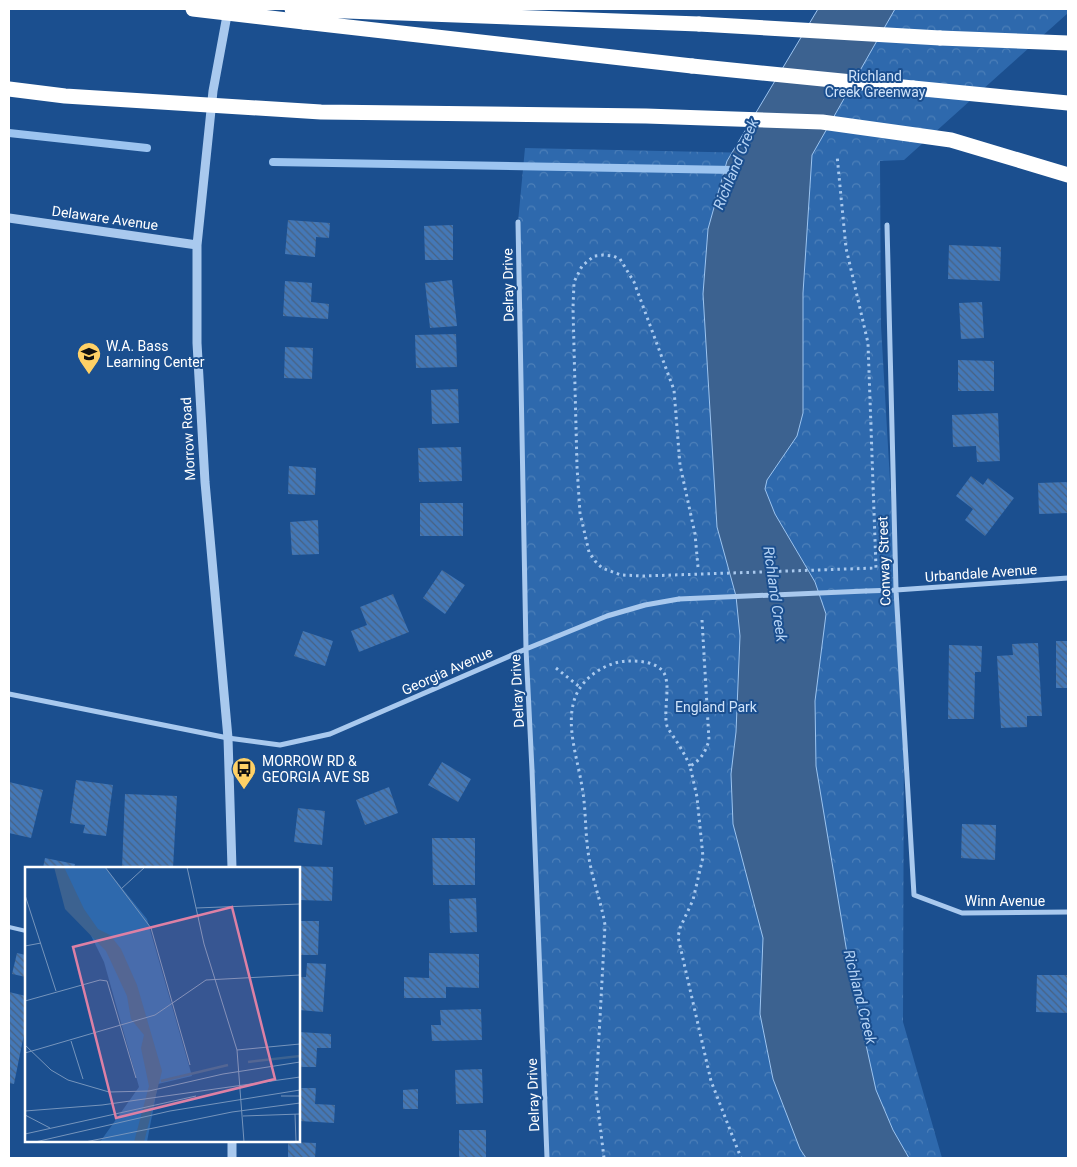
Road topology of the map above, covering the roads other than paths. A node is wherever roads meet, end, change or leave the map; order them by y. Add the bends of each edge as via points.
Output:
1 (193, 9) edge
2 (228, 9) edge
3 (301, 13) edge
4 (1068, 42) edge
5 (9, 89) edge
6 (1068, 103) edge
7 (1068, 175) edge
8 (9, 218) edge
9 (518, 222) dead end
10 (887, 225) dead end
11 (197, 245) junction
12 (1068, 578) edge
13 (896, 590) junction
14 (526, 649) junction
15 (9, 694) edge
16 (228, 738) junction
17 (232, 867) edge
18 (914, 895) joint
19 (1068, 912) edge
20 (9, 927) edge
21 (25, 931) edge
22 (232, 1142) edge
23 (232, 1158) edge
24 (547, 1158) edge

1 - 3 highway, bridge
2 - 11 street, Morrow Road via 213,91
3 - 4 highway, bridge via 699,24
3 - 6 highway, bridge via 692,66
5 - 7 highway, bridge via 65,96 321,112 822,122 951,140
8 - 11 street, Delaware Avenue
9 - 14 street, Delray Drive
10 - 13 street, Conway Street
11 - 16 street, Morrow Road via 196,343 204,472
12 - 13 street, Urbandale Avenue
13 - 14 street, Georgia Avenue, bridge via 665,601 626,610
13 - 18 street, Conway Street
14 - 16 street, Georgia Avenue via 330,734 280,745
14 - 24 street, Delray Drive
15 - 16 street, Georgia Avenue
16 - 17 street, Morrow Road
18 - 19 street, Winn Avenue via 962,913
20 - 21 lane
22 - 23 street

